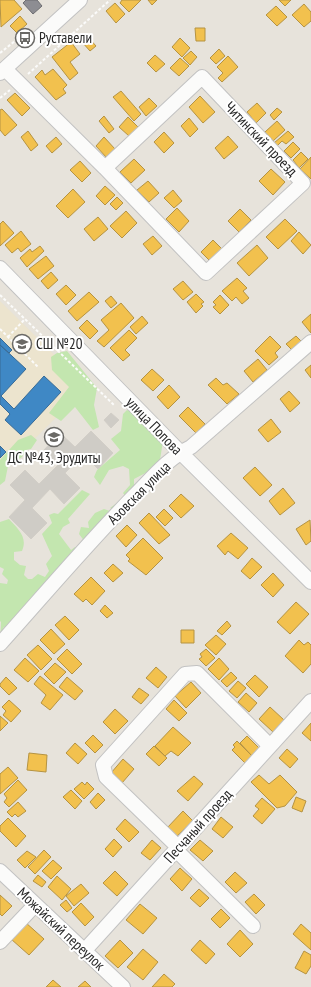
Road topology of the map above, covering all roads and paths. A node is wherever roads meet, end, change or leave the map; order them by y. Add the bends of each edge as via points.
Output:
1 (80, 0) edge
2 (110, 0) edge
3 (2, 71) edge
4 (18, 82) junction
5 (0, 98) edge
6 (105, 168) junction
7 (0, 268) edge
8 (0, 294) edge
9 (25, 319) junction
10 (0, 329) edge
11 (8, 337) junction
12 (311, 342) edge
13 (38, 366) dead end
14 (114, 405) dead end
15 (180, 452) junction
16 (311, 582) edge
17 (0, 644) edge
18 (311, 701) edge
19 (270, 746) junction
20 (177, 848) junction
21 (0, 871) edge
22 (35, 905) junction
23 (253, 926) dead end
24 (0, 942) edge
25 (85, 950) junction
26 (123, 987) edge

1 - 3 street
2 - 4 path
3 - 4 street, Читинский проезд
4 - 5 path
4 - 6 street, Читинский проезд
6 - 6 street, Читинский проезд via 206,273 303,183 202,77
7 - 15 street, улица Попова
8 - 9 path
9 - 11 path
9 - 14 path
10 - 11 path
11 - 13 path
12 - 15 street, Азовская улица via 191,447
15 - 16 street, улица Попова
15 - 17 street, Азовская улица via 116,515
18 - 19 street, Песчаный проезд
19 - 20 street, Песчаный проезд
19 - 20 street via 197,673 185,674 103,765 106,777
20 - 23 street
20 - 25 street, Песчаный проезд
21 - 22 street, Можайский переулок
22 - 24 street
22 - 25 street, Можайский переулок
25 - 26 street, Можайский переулок

